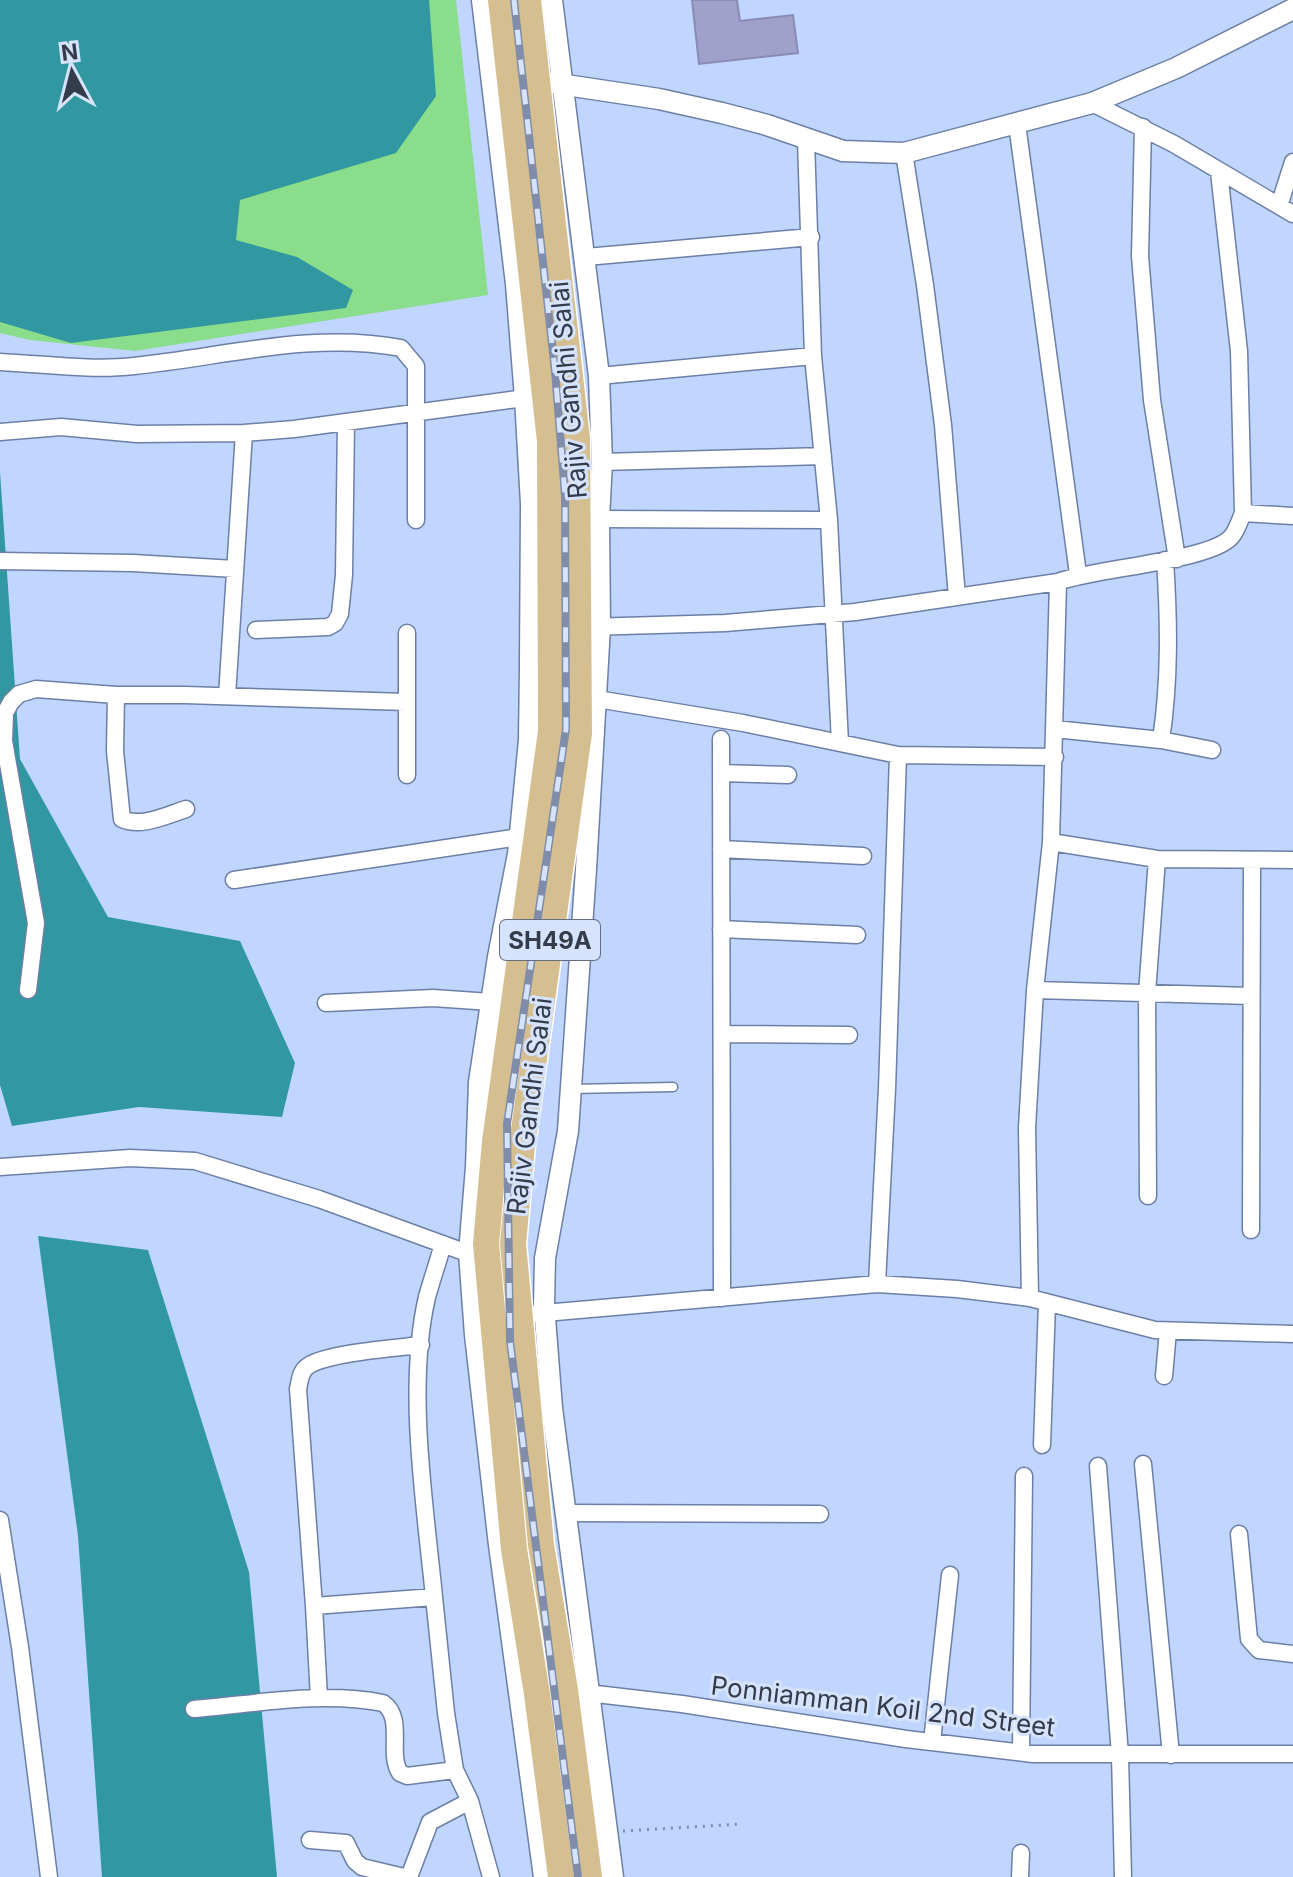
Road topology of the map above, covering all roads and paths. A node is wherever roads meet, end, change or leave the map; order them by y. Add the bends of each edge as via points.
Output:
1 (482, 0) edge
2 (501, 0) edge
3 (528, 0) edge
4 (552, 0) edge
5 (1293, 9) edge
6 (550, 83) junction
7 (1092, 103) junction
8 (1017, 124) junction
9 (1143, 127) junction
10 (806, 140) junction
11 (904, 153) junction
12 (1293, 162) edge
13 (1219, 172) junction
14 (1286, 210) edge
15 (811, 237) junction
16 (586, 257) junction
17 (813, 356) junction
18 (0, 362) edge
19 (599, 376) junction
20 (525, 398) junction
21 (417, 413) junction
22 (346, 422) junction
23 (0, 432) edge
24 (244, 433) junction
25 (823, 456) junction
26 (602, 462) junction
27 (1243, 513) junction
28 (1293, 516) edge
29 (599, 519) junction
30 (416, 520) dead end
31 (829, 520) junction
32 (1171, 560) junction
33 (0, 561) edge
34 (235, 569) junction
35 (1078, 574) junction
36 (1058, 582) junction
37 (957, 597) junction
38 (834, 614) junction
39 (589, 627) junction
40 (256, 630) dead end
41 (407, 633) dead end
42 (116, 695) junction
43 (227, 696) junction
44 (597, 699) junction
45 (406, 702) junction
46 (1055, 729) junction
47 (721, 739) dead end
48 (1161, 740) junction
49 (840, 743) junction
50 (1212, 750) dead end
51 (898, 755) junction
52 (1055, 757) junction
53 (721, 773) junction
54 (407, 775) dead end
55 (788, 775) dead end
56 (186, 809) dead end
57 (519, 837) junction
58 (1051, 842) junction
59 (721, 849) junction
60 (863, 856) dead end
61 (1157, 859) junction
62 (1293, 860) edge
63 (1252, 861) junction
64 (234, 880) dead end
65 (721, 929) junction
66 (857, 935) dead end
67 (28, 990) dead end
68 (1035, 990) junction
69 (1147, 993) junction
70 (1251, 996) junction
71 (491, 1002) junction
72 (326, 1003) dead end
73 (722, 1034) junction
74 (849, 1035) dead end
75 (673, 1087) dead end
76 (570, 1089) junction
77 (0, 1167) edge
78 (1148, 1196) dead end
79 (1251, 1230) dead end
80 (443, 1244) junction
81 (478, 1257) junction
82 (877, 1284) junction
83 (722, 1298) junction
84 (1030, 1298) junction
85 (1047, 1303) junction
86 (533, 1314) junction
87 (1168, 1331) junction
88 (1293, 1334) edge
89 (421, 1345) junction
90 (1164, 1376) dead end
91 (1042, 1445) dead end
92 (1143, 1464) dead end
93 (1098, 1466) dead end
94 (1024, 1476) dead end
95 (567, 1513) junction
96 (820, 1514) dead end
97 (0, 1520) edge
98 (1239, 1534) dead end
99 (950, 1575) dead end
100 (434, 1597) junction
101 (314, 1606) junction
102 (1293, 1654) edge
103 (576, 1692) junction
104 (319, 1698) junction
105 (194, 1709) dead end
106 (932, 1742) junction
107 (1021, 1752) junction
108 (1293, 1754) edge
109 (1120, 1755) junction
110 (1171, 1755) junction
111 (455, 1770) junction
112 (470, 1801) junction
113 (741, 1824) dead end
114 (607, 1832) junction
115 (310, 1840) dead end
116 (1021, 1853) dead end
117 (49, 1877) edge
118 (406, 1877) edge
119 (491, 1877) edge
120 (544, 1877) edge
121 (561, 1877) edge
122 (589, 1877) edge
123 (613, 1877) edge
124 (1020, 1877) edge
125 (1123, 1877) edge

1 - 20 street
2 - 81 main road, Rajiv Gandhi Salai / SH49A via 550,441 551,731 486,1244
3 - 6 main road, Rajiv Gandhi Salai / SH49A
4 - 6 street
5 - 7 street
6 - 10 street via 722,113
6 - 16 street
6 - 39 main road, Rajiv Gandhi Salai / SH49A
7 - 8 street
7 - 9 street
8 - 11 street
8 - 35 street
9 - 13 street
9 - 32 street via 1140,256
10 - 11 street via 852,152
10 - 15 street
11 - 37 street via 943,425
12 - 14 street
13 - 14 street
13 - 27 street via 1239,351
15 - 16 street
15 - 17 street
16 - 19 street
17 - 19 street
17 - 25 street
18 - 21 street via 131,367 303,342 366,341 401,348 416,366
19 - 26 street
20 - 21 street
20 - 57 street via 531,504 529,740
21 - 22 street
21 - 30 street
22 - 24 street
22 - 40 street via 340,614 328,627
23 - 24 street via 61,427 137,434
24 - 34 street
25 - 26 street
25 - 31 street
26 - 29 street
27 - 28 street
27 - 32 street via 1232,537
29 - 31 street
29 - 39 street
31 - 38 street
32 - 35 street
32 - 48 street
33 - 34 street
34 - 43 street
35 - 36 street
36 - 37 street
36 - 46 street
37 - 38 street
38 - 39 street
38 - 49 street
39 - 44 street
39 - 86 main road, Rajiv Gandhi Salai / SH49A via 513,1244
41 - 45 street
42 - 43 street
42 - 56 street via 122,819 139,822
42 - 67 street via 36,689 19,694 5,713 4,741 36,923
43 - 45 street
44 - 49 street
44 - 76 street
45 - 54 street
46 - 48 street
46 - 52 street
47 - 53 street
48 - 50 street
49 - 51 street
51 - 52 street
51 - 82 street
52 - 58 street
53 - 55 street
53 - 59 street
57 - 64 street
57 - 71 street
58 - 61 street
58 - 68 street
59 - 60 street
59 - 65 street
61 - 63 street
61 - 69 street
62 - 63 street
63 - 70 street
65 - 66 street
65 - 73 street
68 - 69 street
68 - 84 street via 1027,1128
69 - 70 street
69 - 78 street
70 - 79 street
71 - 72 street via 433,998
71 - 81 street via 479,1082
73 - 74 street
73 - 83 street
75 - 76 lane
76 - 86 street via 568,1131
77 - 80 street via 130,1158 195,1161
80 - 81 street
80 - 89 street
81 - 120 street via 475,1335
81 - 121 main road, Rajiv Gandhi Salai / SH49A
82 - 83 street
82 - 84 street
83 - 86 street
84 - 85 street
85 - 87 street via 1137,1328
85 - 91 street
86 - 95 street
86 - 103 main road, Rajiv Gandhi Salai / SH49A via 541,1545
87 - 88 street
87 - 90 street
89 - 100 street via 418,1436
89 - 101 street via 326,1360 306,1367 300,1377
92 - 110 street
93 - 109 street
94 - 107 street
95 - 96 street
95 - 103 street
97 - 117 street
98 - 102 street via 1249,1639 1259,1650
99 - 106 street
100 - 101 street
100 - 111 street
101 - 104 street
103 - 106 street, Ponniamman Koil 2nd Street
103 - 114 street
103 - 122 main road, Rajiv Gandhi Salai / SH49A
104 - 105 street
104 - 111 street via 388,1705 400,1773
106 - 107 street, Ponniamman Koil 2nd Street
107 - 109 street, Ponniamman Koil 2nd Street
108 - 110 street, Ponniamman Koil 2nd Street
109 - 110 street, Ponniamman Koil 2nd Street
109 - 125 street
111 - 112 street
112 - 118 street via 430,1822
112 - 119 street
113 - 114 path
114 - 123 street
115 - 118 street via 346,1843 362,1867
116 - 124 street

